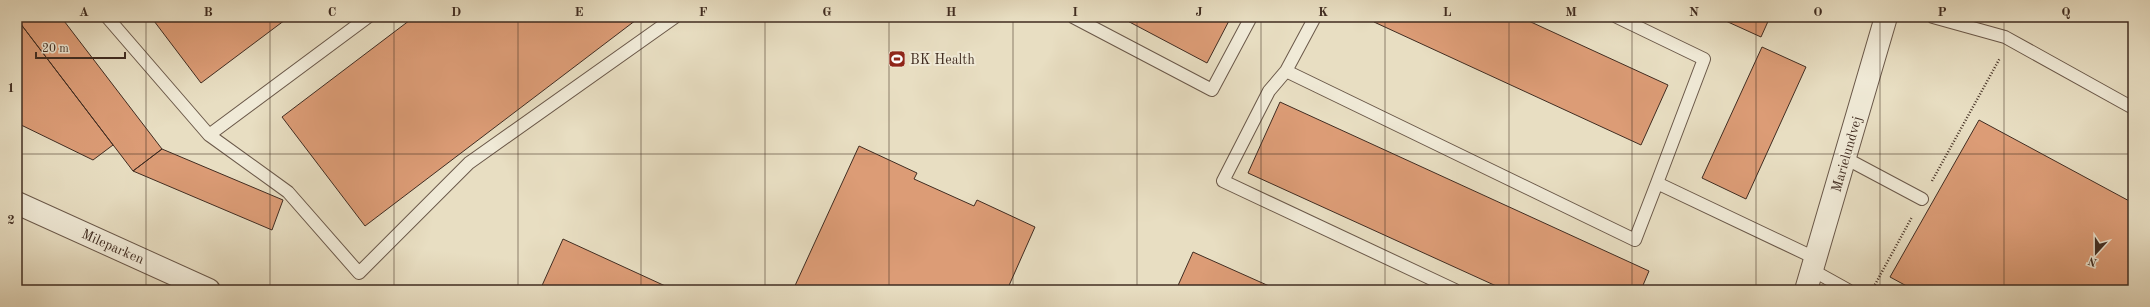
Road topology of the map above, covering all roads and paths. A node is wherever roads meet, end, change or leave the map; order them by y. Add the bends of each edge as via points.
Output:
1 (107, 17) edge
2 (368, 17) edge
3 (674, 17) edge
4 (1073, 17) edge
5 (1251, 17) edge
6 (1315, 17) edge
7 (1617, 17) edge
8 (1886, 17) edge
9 (1933, 17) edge
10 (2010, 40) junction
11 (1286, 71) junction
12 (2133, 108) edge
13 (209, 135) junction
14 (1845, 158) junction
15 (1657, 183) junction
16 (1922, 199) junction
17 (17, 203) edge
18 (1811, 272) edge
19 (209, 290) edge
20 (1455, 290) edge
21 (1848, 290) edge
22 (1872, 290) edge

1 - 13 lane
2 - 13 lane
3 - 13 lane via 469,163 359,273 288,192
4 - 5 lane via 1212,90
6 - 11 lane
7 - 15 lane via 1704,59
8 - 14 street, Marielundvej
9 - 10 lane
10 - 12 lane
10 - 16 path
11 - 15 lane via 1635,240
11 - 20 lane via 1269,90 1223,181
14 - 16 lane
14 - 18 street, Marielundvej
15 - 18 lane
16 - 22 path
17 - 19 street, Mileparken
18 - 21 lane

